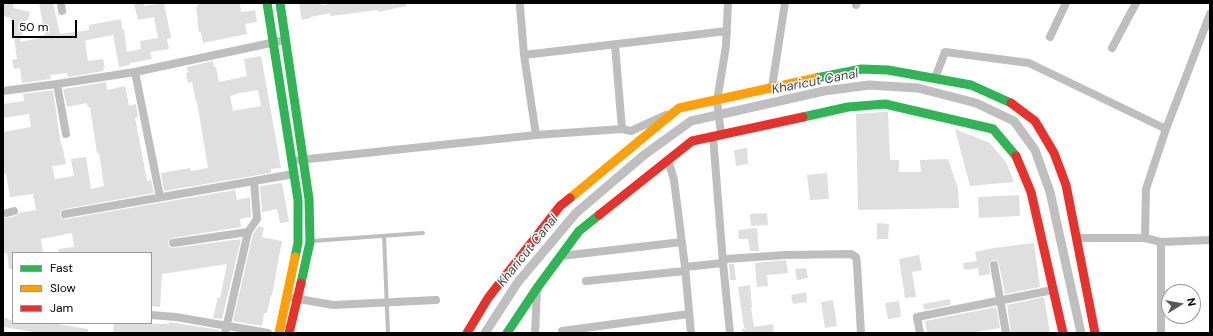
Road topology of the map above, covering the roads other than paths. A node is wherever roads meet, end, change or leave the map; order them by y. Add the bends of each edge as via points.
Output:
1 (267, 3) edge
2 (280, 3) edge
3 (728, 3) edge
4 (784, 3) edge
5 (1066, 3) edge
6 (1136, 3) edge
7 (520, 6) dead end
8 (1210, 14) edge
9 (727, 31) junction
10 (1050, 37) dead end
11 (285, 40) junction
12 (273, 42) junction
13 (615, 45) junction
14 (1112, 48) dead end
15 (524, 55) junction
16 (135, 72) junction
17 (934, 78) junction
18 (57, 84) junction
19 (772, 87) junction
20 (3, 91) edge
21 (717, 102) junction
22 (680, 108) junction
23 (622, 129) junction
24 (1166, 129) junction
25 (66, 134) dead end
26 (719, 134) junction
27 (536, 135) junction
28 (303, 160) junction
29 (668, 160) junction
30 (292, 161) junction
31 (294, 174) junction
32 (254, 181) junction
33 (160, 197) junction
34 (14, 211) dead end
35 (3, 214) edge
36 (65, 214) dead end
37 (248, 232) junction
38 (423, 233) dead end
39 (384, 236) junction
40 (1076, 238) junction
41 (1145, 238) junction
42 (1210, 240) edge
43 (310, 242) junction
44 (682, 242) junction
45 (1161, 242) junction
46 (173, 243) dead end
47 (561, 256) junction
48 (723, 263) junction
49 (994, 265) dead end
50 (685, 269) junction
51 (586, 281) dead end
52 (537, 288) junction
53 (1053, 290) junction
54 (286, 296) junction
55 (298, 298) junction
56 (436, 300) dead end
57 (1000, 300) junction
58 (387, 302) junction
59 (690, 314) junction
60 (152, 315) edge
61 (226, 329) edge
62 (562, 331) dead end
63 (268, 333) edge
64 (279, 333) edge
65 (289, 333) edge
66 (388, 333) edge
67 (467, 333) edge
68 (507, 333) edge
69 (535, 333) edge
70 (691, 333) edge
71 (730, 333) edge
72 (861, 333) edge
73 (920, 333) edge
74 (1006, 333) edge
75 (1063, 333) edge
76 (1095, 333) edge
77 (1161, 333) edge

1 - 12 street
2 - 11 street
3 - 9 street
4 - 19 street
5 - 10 street
6 - 14 street
7 - 15 street
8 - 24 street
9 - 13 street
9 - 21 street
11 - 12 street
11 - 28 street
12 - 16 street
12 - 30 street
13 - 15 street
13 - 23 street
15 - 27 street
16 - 18 street
16 - 33 street
17 - 19 street via 888,70 862,69
17 - 24 street via 945,52 1029,63
17 - 40 street via 971,85 1015,104 1035,121 1054,153 1066,185
18 - 20 street
18 - 25 street
19 - 21 street
21 - 22 street via 704,102
21 - 26 street
22 - 23 street via 631,131
22 - 67 street via 560,206 488,298
23 - 27 street
24 - 41 street via 1146,189
26 - 29 street via 692,141
26 - 48 street
26 - 53 street via 848,106 885,104 993,129 1017,157 1031,192
27 - 28 street
28 - 30 street
28 - 43 street via 309,199
29 - 44 street via 674,180
29 - 47 street via 579,231
30 - 31 street
31 - 32 street
31 - 54 street via 298,200 298,243
32 - 33 street
32 - 37 street via 257,219
33 - 36 street
34 - 35 street
37 - 46 street
37 - 61 street
38 - 39 lane
39 - 43 lane
39 - 58 lane
40 - 41 street
40 - 76 street
41 - 45 street
42 - 45 street
43 - 55 street
44 - 47 street
44 - 50 street
45 - 77 street
47 - 52 street
48 - 50 street
48 - 71 street
48 - 72 street via 726,259 851,254 856,257 857,264
49 - 57 street
50 - 51 street
50 - 59 street
52 - 68 street
52 - 69 street
53 - 57 street
53 - 75 street
54 - 55 street
54 - 64 street
55 - 58 street via 333,305
55 - 65 street
56 - 58 street
57 - 73 street via 917,317
57 - 74 street
58 - 66 lane
59 - 62 street
59 - 70 street
60 - 61 street via 176,317
61 - 63 street

